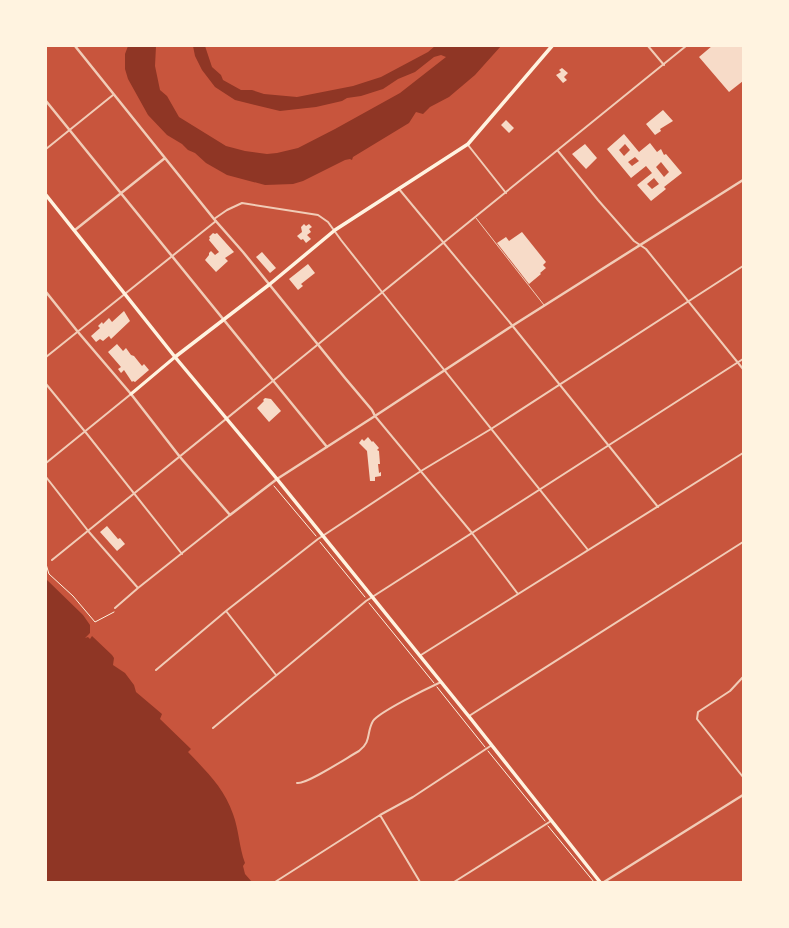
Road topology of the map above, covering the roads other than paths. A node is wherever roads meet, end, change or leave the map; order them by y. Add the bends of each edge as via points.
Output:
1 (75, 46) edge
2 (552, 46) edge
3 (648, 46) edge
4 (686, 46) edge
5 (664, 65) junction
6 (113, 95) junction
7 (46, 101) edge
8 (70, 130) junction
9 (468, 144) junction
10 (46, 148) edge
11 (557, 150) junction
12 (165, 158) junction
13 (743, 180) edge
14 (398, 188) junction
15 (121, 193) junction
16 (506, 193) junction
17 (46, 195) edge
18 (476, 217) junction
19 (215, 220) junction
20 (75, 230) junction
21 (334, 230) junction
22 (444, 242) junction
23 (641, 245) junction
24 (172, 256) junction
25 (743, 266) edge
26 (270, 284) junction
27 (46, 292) edge
28 (382, 292) junction
29 (126, 294) junction
30 (688, 300) junction
31 (545, 306) junction
32 (224, 320) junction
33 (512, 326) junction
34 (78, 332) junction
35 (318, 344) junction
36 (46, 357) edge
37 (176, 357) junction
38 (743, 359) edge
39 (738, 362) junction
40 (743, 368) edge
41 (445, 370) junction
42 (274, 380) junction
43 (46, 384) edge
44 (560, 385) junction
45 (131, 394) junction
46 (375, 416) junction
47 (227, 419) junction
48 (491, 429) junction
49 (85, 431) junction
50 (609, 445) junction
51 (327, 447) junction
52 (743, 453) edge
53 (180, 457) junction
54 (46, 463) edge
55 (421, 471) junction
56 (46, 477) edge
57 (277, 479) junction
58 (540, 490) junction
59 (134, 493) junction
60 (658, 506) junction
61 (230, 515) junction
62 (89, 532) junction
63 (472, 533) junction
64 (323, 535) junction
65 (743, 542) edge
66 (588, 550) junction
67 (182, 554) junction
68 (52, 560) dead end
69 (138, 588) junction
70 (518, 594) junction
71 (372, 598) junction
72 (115, 608) road end
73 (226, 611) junction
74 (420, 656) junction
75 (156, 670) dead end
76 (276, 675) junction
77 (743, 677) edge
78 (441, 682) junction
79 (469, 716) junction
80 (212, 728) dead end
81 (492, 745) junction
82 (743, 777) edge
83 (297, 783) dead end
84 (743, 795) edge
85 (380, 815) junction
86 (551, 821) junction
87 (275, 882) edge
88 (420, 882) edge
89 (454, 882) edge
90 (600, 882) edge
91 (604, 882) edge

1 - 6 street
2 - 9 main road
3 - 5 street
4 - 5 street
5 - 11 street
6 - 8 street
6 - 12 street
7 - 8 street
8 - 10 street
8 - 15 street
9 - 14 main road
9 - 16 street
11 - 16 street
11 - 23 street via 634,241
12 - 15 street
12 - 19 street
13 - 23 street
14 - 21 main road
14 - 22 street
15 - 20 street
15 - 24 street
16 - 18 street
17 - 20 main road
18 - 22 street
18 - 31 lane
19 - 21 street via 227,210 242,203 318,215
19 - 24 street
19 - 26 street
20 - 29 main road
21 - 26 main road
21 - 28 street
22 - 28 street
22 - 33 street
23 - 30 street
23 - 31 street
24 - 29 street
24 - 32 street
25 - 30 street
26 - 32 main road
26 - 35 street
27 - 34 street
28 - 35 street
28 - 41 street
29 - 34 street
29 - 37 main road
30 - 39 street
30 - 44 street
31 - 33 street
32 - 37 main road
32 - 42 street
33 - 41 street
33 - 44 street
34 - 36 street
34 - 45 street
35 - 42 street
35 - 46 street
37 - 45 main road
37 - 47 main road
38 - 39 street
39 - 40 street
39 - 50 street
41 - 46 street
41 - 48 street
42 - 47 street
42 - 51 street
43 - 49 street
44 - 48 street
44 - 50 street
45 - 49 street
45 - 53 street
46 - 51 street
46 - 55 street
47 - 53 street
47 - 57 main road
48 - 55 street
48 - 58 street
49 - 54 street
49 - 59 street
50 - 58 street
50 - 60 street
51 - 57 street
52 - 60 street
53 - 59 street
53 - 61 street
55 - 63 street
55 - 64 street
56 - 62 street
57 - 61 street
57 - 64 main road
58 - 63 street
58 - 66 street
59 - 62 street
59 - 67 street
60 - 66 street
61 - 67 street
62 - 68 street
62 - 69 street
63 - 70 street
63 - 71 street
64 - 71 main road
64 - 73 street
65 - 79 street
66 - 70 street
67 - 69 street
69 - 72 street
70 - 74 street
71 - 74 main road
71 - 76 street
73 - 75 street
73 - 76 street
74 - 78 main road
76 - 80 street
77 - 82 street via 730,692 698,712 697,719
78 - 79 main road
78 - 83 street via 377,717 372,724 368,740 359,751 310,780
79 - 81 main road
81 - 85 street
81 - 86 main road
84 - 91 street
85 - 87 street
85 - 88 street
86 - 89 street
86 - 90 main road

